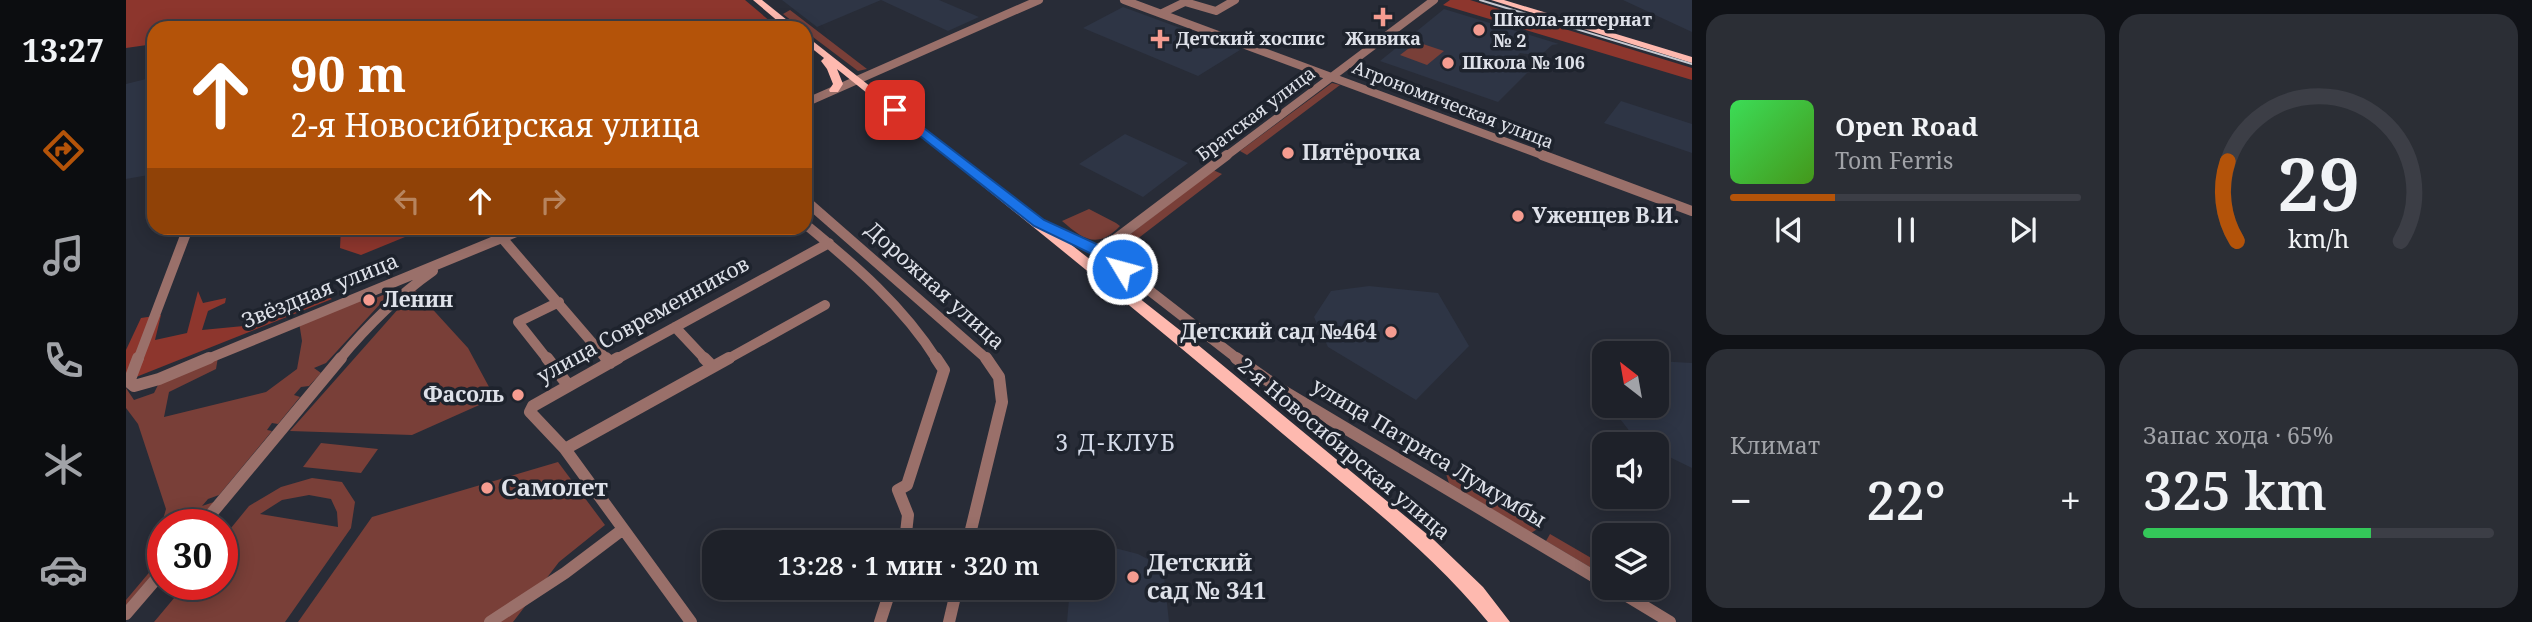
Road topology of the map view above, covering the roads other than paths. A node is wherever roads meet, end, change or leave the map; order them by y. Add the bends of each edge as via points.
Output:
1 (1039, 0) edge
2 (1124, 0) edge
3 (1235, 0) edge
4 (1434, 0) edge
5 (1495, 0) edge
6 (758, 1) edge
7 (1163, 13) junction
8 (783, 21) edge
9 (812, 44) edge
10 (818, 49) junction
11 (1692, 60) edge
12 (1332, 76) junction
13 (858, 80) junction
14 (834, 90) junction
15 (812, 100) edge
16 (812, 206) edge
17 (1692, 211) edge
18 (812, 230) edge
19 (185, 235) edge
20 (509, 235) edge
21 (502, 238) junction
22 (829, 243) junction
23 (1093, 253) junction
24 (444, 264) junction
25 (392, 281) junction
26 (401, 293) junction
27 (559, 302) junction
28 (825, 305) dead end
29 (675, 327) junction
30 (610, 363) junction
31 (712, 366) junction
32 (568, 385) junction
33 (565, 449) junction
34 (215, 509) edge
35 (622, 530) junction
36 (908, 530) edge
37 (971, 530) edge
38 (1592, 575) edge
39 (147, 590) edge
40 (887, 600) edge
41 (954, 600) edge
42 (1634, 600) edge
43 (126, 614) edge
44 (490, 622) edge
45 (691, 622) edge
46 (880, 622) edge
47 (949, 622) edge
48 (1500, 622) edge
49 (1671, 622) edge

1 - 13 street
2 - 7 street, Агрономическая улица
3 - 7 street via 1216,11 1185,2
4 - 12 street, Братская улица
5 - 11 main road
6 - 8 main road
7 - 12 street, Агрономическая улица
9 - 10 main road, 2-я Новосибирская улица
10 - 13 main road, 2-я Новосибирская улица
10 - 14 main road via 832,68 838,84
12 - 17 street, Агрономическая улица
12 - 23 street, Братская улица
13 - 14 street
13 - 23 main road, 2-я Новосибирская улица via 1039,223
14 - 15 street
16 - 37 street, Дорожная улица via 974,346 1003,382
18 - 22 street
19 - 25 street, Звёздная улица via 129,382 134,386
20 - 21 street, Звёздная улица
21 - 24 street, Звёздная улица
21 - 27 street
22 - 29 street, улица Современников
22 - 36 street via 915,330 944,370 907,485 898,490 908,507
23 - 38 street, улица Патриса Лумумбы via 1283,391
23 - 48 main road, 2-я Новосибирская улица via 1427,546
24 - 25 street, Звёздная улица
24 - 26 street
25 - 26 street
26 - 34 street via 375,317
27 - 30 street
27 - 32 street via 518,322
28 - 31 street
29 - 30 street, улица Современников
29 - 31 street
30 - 32 street, улица Современников
31 - 33 street
32 - 33 street, улица Современников via 530,412
33 - 35 street, улица Современников
35 - 44 street
35 - 45 street, улица Современников
39 - 43 street
40 - 46 street
41 - 47 street
42 - 49 street

